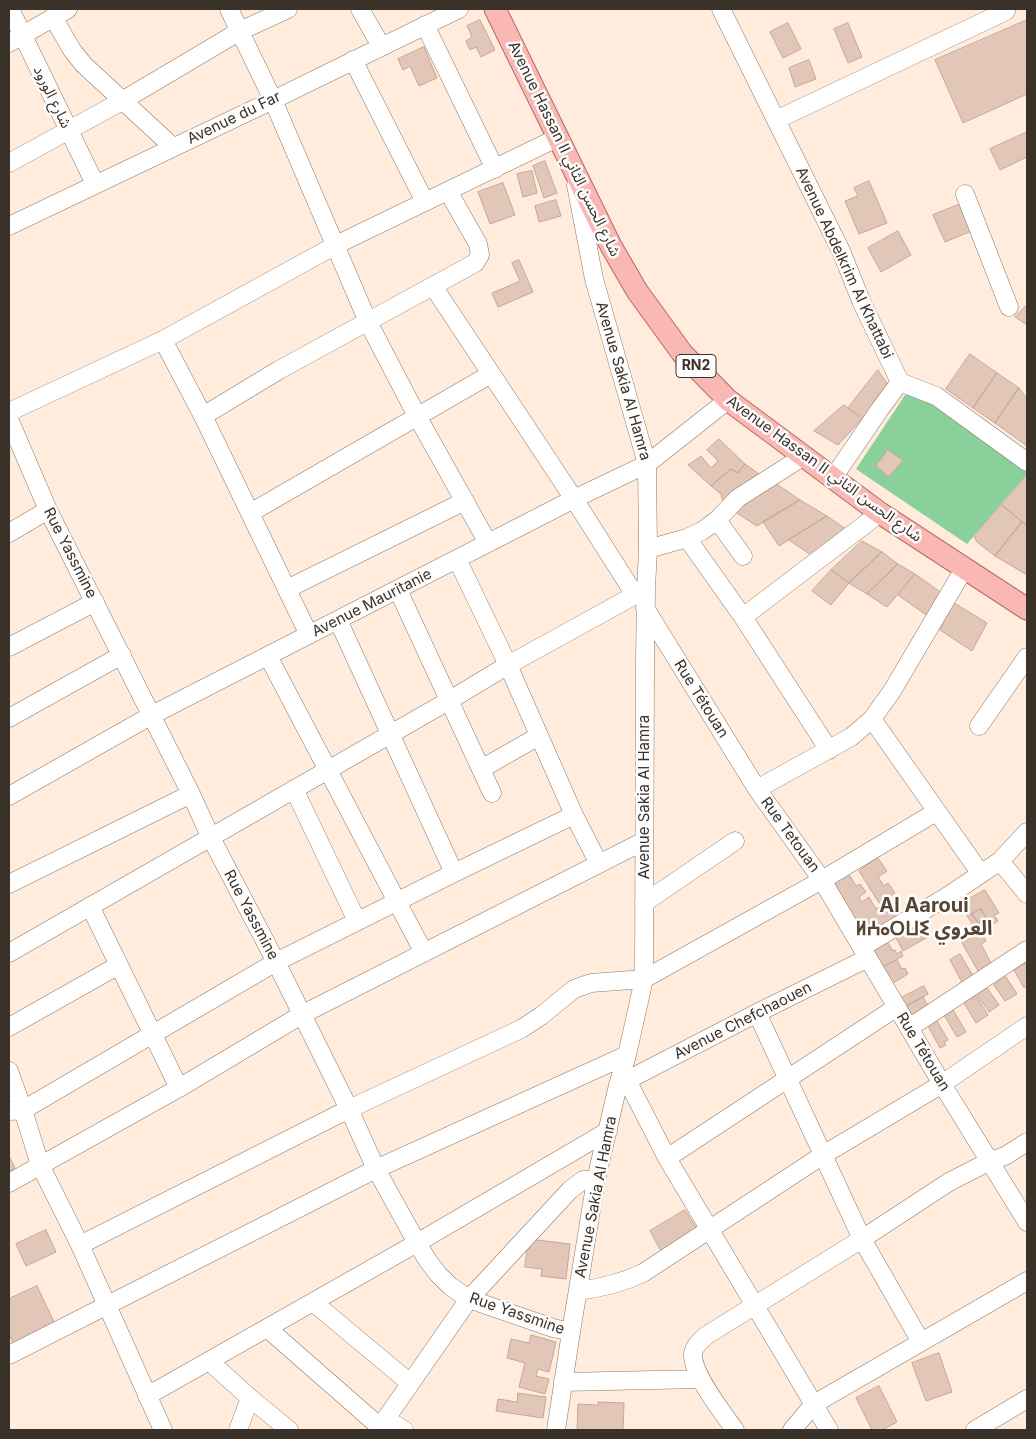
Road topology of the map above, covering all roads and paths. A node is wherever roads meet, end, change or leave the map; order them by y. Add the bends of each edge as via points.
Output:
1 (10, 9) edge
2 (228, 9) edge
3 (288, 9) edge
4 (360, 9) edge
5 (459, 9) edge
6 (495, 9) edge
7 (721, 9) edge
8 (1006, 11) dead end
9 (60, 13) edge
10 (425, 25) junction
11 (240, 31) junction
12 (16, 39) edge
13 (380, 46) junction
14 (353, 60) junction
15 (273, 100) junction
16 (122, 101) junction
17 (776, 120) junction
18 (69, 130) junction
19 (557, 138) junction
20 (173, 147) junction
21 (9, 163) edge
22 (572, 165) junction
23 (495, 168) junction
24 (95, 184) junction
25 (448, 191) junction
26 (964, 194) dead end
27 (425, 202) junction
28 (9, 226) edge
29 (336, 245) junction
30 (433, 286) junction
31 (1009, 307) dead end
32 (368, 322) junction
33 (163, 340) junction
34 (491, 374) junction
35 (900, 382) junction
36 (728, 400) junction
37 (9, 412) edge
38 (203, 416) junction
39 (417, 416) junction
40 (9, 419) edge
41 (804, 456) junction
42 (1027, 462) edge
43 (647, 464) junction
44 (833, 478) junction
45 (574, 499) junction
46 (465, 501) junction
47 (48, 510) junction
48 (250, 513) junction
49 (880, 514) junction
50 (717, 520) junction
51 (9, 532) edge
52 (687, 538) junction
53 (488, 543) junction
54 (648, 549) junction
55 (743, 556) dead end
56 (457, 559) junction
57 (964, 569) junction
58 (287, 589) junction
59 (398, 590) junction
60 (642, 597) junction
61 (95, 602) junction
62 (1027, 609) edge
63 (742, 617) junction
64 (338, 620) junction
65 (309, 635) junction
66 (9, 646) edge
67 (122, 655) junction
68 (268, 656) junction
69 (1027, 657) edge
70 (508, 665) junction
71 (450, 700) junction
72 (152, 715) junction
73 (9, 718) edge
74 (872, 719) junction
75 (979, 726) dead end
76 (390, 734) junction
77 (538, 736) junction
78 (829, 750) junction
79 (328, 768) junction
80 (481, 769) junction
81 (294, 789) junction
82 (757, 790) junction
83 (492, 793) dead end
84 (191, 794) junction
85 (9, 796) edge
86 (936, 812) junction
87 (574, 815) junction
88 (1027, 832) edge
89 (210, 836) junction
90 (644, 841) junction
91 (735, 841) dead end
92 (1000, 861) junction
93 (599, 864) junction
94 (454, 873) junction
95 (981, 874) junction
96 (822, 880) junction
97 (9, 884) edge
98 (1027, 894) edge
99 (397, 901) junction
100 (644, 903) junction
101 (90, 906) junction
102 (357, 921) junction
103 (1027, 950) edge
104 (9, 953) edge
105 (424, 953) junction
106 (865, 953) junction
107 (276, 962) junction
108 (119, 965) junction
109 (644, 979) junction
110 (897, 1007) junction
111 (757, 1013) junction
112 (303, 1014) junction
113 (1027, 1026) edge
114 (9, 1027) edge
115 (909, 1028) junction
116 (152, 1034) junction
117 (628, 1054) junction
118 (9, 1071) edge
119 (788, 1078) junction
120 (623, 1083) junction
121 (942, 1084) junction
122 (179, 1088) junction
123 (349, 1109) junction
124 (16, 1110) edge
125 (608, 1131) junction
126 (1027, 1142) edge
127 (824, 1155) junction
128 (667, 1158) junction
129 (990, 1161) junction
130 (40, 1165) junction
131 (376, 1169) junction
132 (596, 1180) junction
133 (9, 1183) edge
134 (1027, 1222) edge
135 (710, 1229) junction
136 (862, 1239) junction
137 (417, 1243) junction
138 (80, 1245) junction
139 (1027, 1281) edge
140 (578, 1291) junction
141 (469, 1299) junction
142 (314, 1302) junction
143 (107, 1305) junction
144 (756, 1305) junction
145 (267, 1328) junction
146 (571, 1332) junction
147 (921, 1342) junction
148 (9, 1355) edge
149 (209, 1361) junction
150 (701, 1379) junction
151 (410, 1382) junction
152 (564, 1382) junction
153 (148, 1396) junction
154 (250, 1398) junction
155 (1027, 1399) edge
156 (814, 1404) junction
157 (381, 1425) edge
158 (163, 1430) edge
159 (238, 1430) edge
160 (289, 1430) edge
161 (404, 1430) edge
162 (556, 1430) edge
163 (735, 1430) edge
164 (792, 1430) edge
165 (829, 1430) edge
166 (975, 1430) edge

1 - 12 street, شارع الورود
2 - 11 street
3 - 11 street
4 - 13 street
5 - 10 street, Avenue du Far
6 - 19 main road, Avenue Hassan II شارع الحسن الثاني / RN2
7 - 17 street, Avenue Abdelkrim Al Khattabi
8 - 17 street
9 - 12 street
9 - 16 street via 72,50
10 - 13 street, Avenue du Far
10 - 23 street
11 - 15 street
11 - 16 street
12 - 18 street, شارع الورود
13 - 14 street, Avenue du Far
14 - 15 street, Avenue du Far
14 - 27 street
15 - 20 street, Avenue du Far
15 - 29 street
16 - 18 street
16 - 20 street
17 - 35 street, Avenue Abdelkrim Al Khattabi via 841,251
18 - 21 street
18 - 24 street, شارع الورود
19 - 22 main road, Avenue Hassan II شارع الحسن الثاني / RN2
19 - 23 street
20 - 24 street, Avenue du Far
22 - 36 main road, Avenue Hassan II شارع الحسن الثاني / RN2 via 611,246 638,290 682,353
22 - 43 street, Avenue Sakia Al Hamra via 594,279
23 - 25 street
24 - 28 street, Avenue du Far
25 - 27 street
25 - 30 street via 478,244 480,255 475,262
26 - 31 street
27 - 29 street
29 - 32 street
29 - 33 street
30 - 32 street
30 - 34 street, Rue Tétouan
32 - 38 street
32 - 39 street
33 - 37 street
33 - 38 street
34 - 39 street
34 - 45 street, Rue Tétouan
35 - 42 street via 936,396
35 - 44 street
36 - 41 main road, Avenue Hassan II شارع الحسن الثاني / RN2
36 - 43 street, Avenue Mauritanie
38 - 48 street
39 - 46 street
39 - 48 street
40 - 47 street, Rue Yassmine
41 - 44 main road, Avenue Hassan II شارع الحسن الثاني / RN2
41 - 50 street via 738,498
43 - 45 street, Avenue Mauritanie
43 - 54 street, Avenue Sakia Al Hamra
44 - 49 main road, Avenue Hassan II شارع الحسن الثاني / RN2
45 - 53 street, Avenue Mauritanie
45 - 60 street, Rue Tétouan
46 - 53 street
46 - 58 street
47 - 51 street
47 - 61 street, Rue Yassmine
48 - 58 street
49 - 57 main road, Avenue Hassan II شارع الحسن الثاني / RN2
49 - 63 street
50 - 52 street
50 - 55 street
52 - 54 street
52 - 63 street
53 - 56 street, Avenue Mauritanie
54 - 60 street, Avenue Sakia Al Hamra
56 - 59 street, Avenue Mauritanie
56 - 70 street
57 - 62 main road, Avenue Hassan II شارع الحسن الثاني / RN2
57 - 74 street
58 - 65 street
59 - 64 street, Avenue Mauritanie
59 - 71 street
60 - 70 street
60 - 82 street, Rue Tétouan
60 - 90 street, Avenue Sakia Al Hamra
61 - 66 street
61 - 67 street, Rue Yassmine
63 - 78 street
64 - 65 street, Avenue Mauritanie
64 - 76 street
65 - 68 street, Avenue Mauritanie
67 - 72 street, Rue Yassmine
67 - 73 street
68 - 72 street, Avenue Mauritanie
68 - 79 street
69 - 75 street
70 - 71 street
70 - 77 street
71 - 76 street
71 - 80 street
72 - 84 street, Rue Yassmine
72 - 85 street, Avenue Mauritanie
74 - 78 street
74 - 86 street
76 - 79 street
76 - 94 street
77 - 80 street
77 - 87 street
78 - 82 street
79 - 81 street
79 - 99 street
80 - 83 street
81 - 89 street
81 - 102 street
82 - 96 street, Rue Tetouan
84 - 89 street, Rue Yassmine
84 - 97 street
86 - 95 street
86 - 96 street
87 - 93 street
87 - 94 street
88 - 92 street, Avenue Chefchaouen
89 - 101 street
89 - 107 street, Rue Yassmine
90 - 93 street
90 - 100 street, Avenue Sakia Al Hamra
91 - 100 street
92 - 95 street, Avenue Chefchaouen
92 - 98 street
93 - 105 street
94 - 99 street
95 - 106 street, Avenue Chefchaouen
96 - 106 street, Rue Tétouan
96 - 109 street
99 - 102 street
99 - 105 street
100 - 109 street, Avenue Sakia Al Hamra
101 - 104 street
101 - 108 street
102 - 107 street
103 - 115 street
105 - 112 street
106 - 110 street, Rue Tétouan
106 - 111 street, Avenue Chefchaouen
107 - 112 street, Rue Yassmine
107 - 116 street
108 - 114 street
108 - 116 street
109 - 117 street, Avenue Sakia Al Hamra
109 - 123 street via 591,983 574,989 520,1029
110 - 115 street, Rue Tétouan
110 - 119 street
111 - 119 street
111 - 120 street, Avenue Chefchaouen
112 - 122 street
112 - 123 street, Rue Yassmine
113 - 121 street
115 - 121 street, Rue Tétouan
116 - 122 street
116 - 124 street
117 - 120 street, Avenue Sakia Al Hamra
117 - 131 street
118 - 124 street
119 - 127 street
119 - 128 street
120 - 125 street, Avenue Sakia Al Hamra
120 - 128 street
121 - 127 street
121 - 129 street, Rue Tétouan
122 - 130 street
123 - 131 street, Rue Yassmine
123 - 138 street
124 - 130 street
125 - 132 street, Avenue Sakia Al Hamra
125 - 137 street
126 - 129 street
127 - 135 street
127 - 136 street
128 - 135 street
129 - 134 street, Rue Tétouan
129 - 136 street via 949,1182
130 - 133 street
130 - 138 street
131 - 137 street, Rue Yassmine
131 - 143 street
132 - 140 street, Avenue Sakia Al Hamra
132 - 141 street via 583,1180 570,1190
135 - 140 street via 625,1282
135 - 144 street
136 - 144 street
136 - 147 street
137 - 141 street, Rue Yassmine via 438,1274
137 - 142 street
138 - 143 street
139 - 147 street
140 - 146 street, Avenue Sakia Al Hamra
141 - 146 street, Rue Yassmine
141 - 151 street
142 - 145 street
142 - 151 street
143 - 148 street
143 - 153 street
144 - 150 street via 697,1344 693,1352 694,1364
144 - 156 street
145 - 149 street
145 - 157 street
146 - 152 street, Avenue Sakia Al Hamra
147 - 156 street
149 - 153 street
149 - 154 street
150 - 152 street
150 - 163 street
151 - 157 street
152 - 162 street, Avenue Sakia Al Hamra
153 - 158 street
154 - 159 street
154 - 160 street
155 - 166 street
156 - 164 street
156 - 165 street
157 - 161 street

